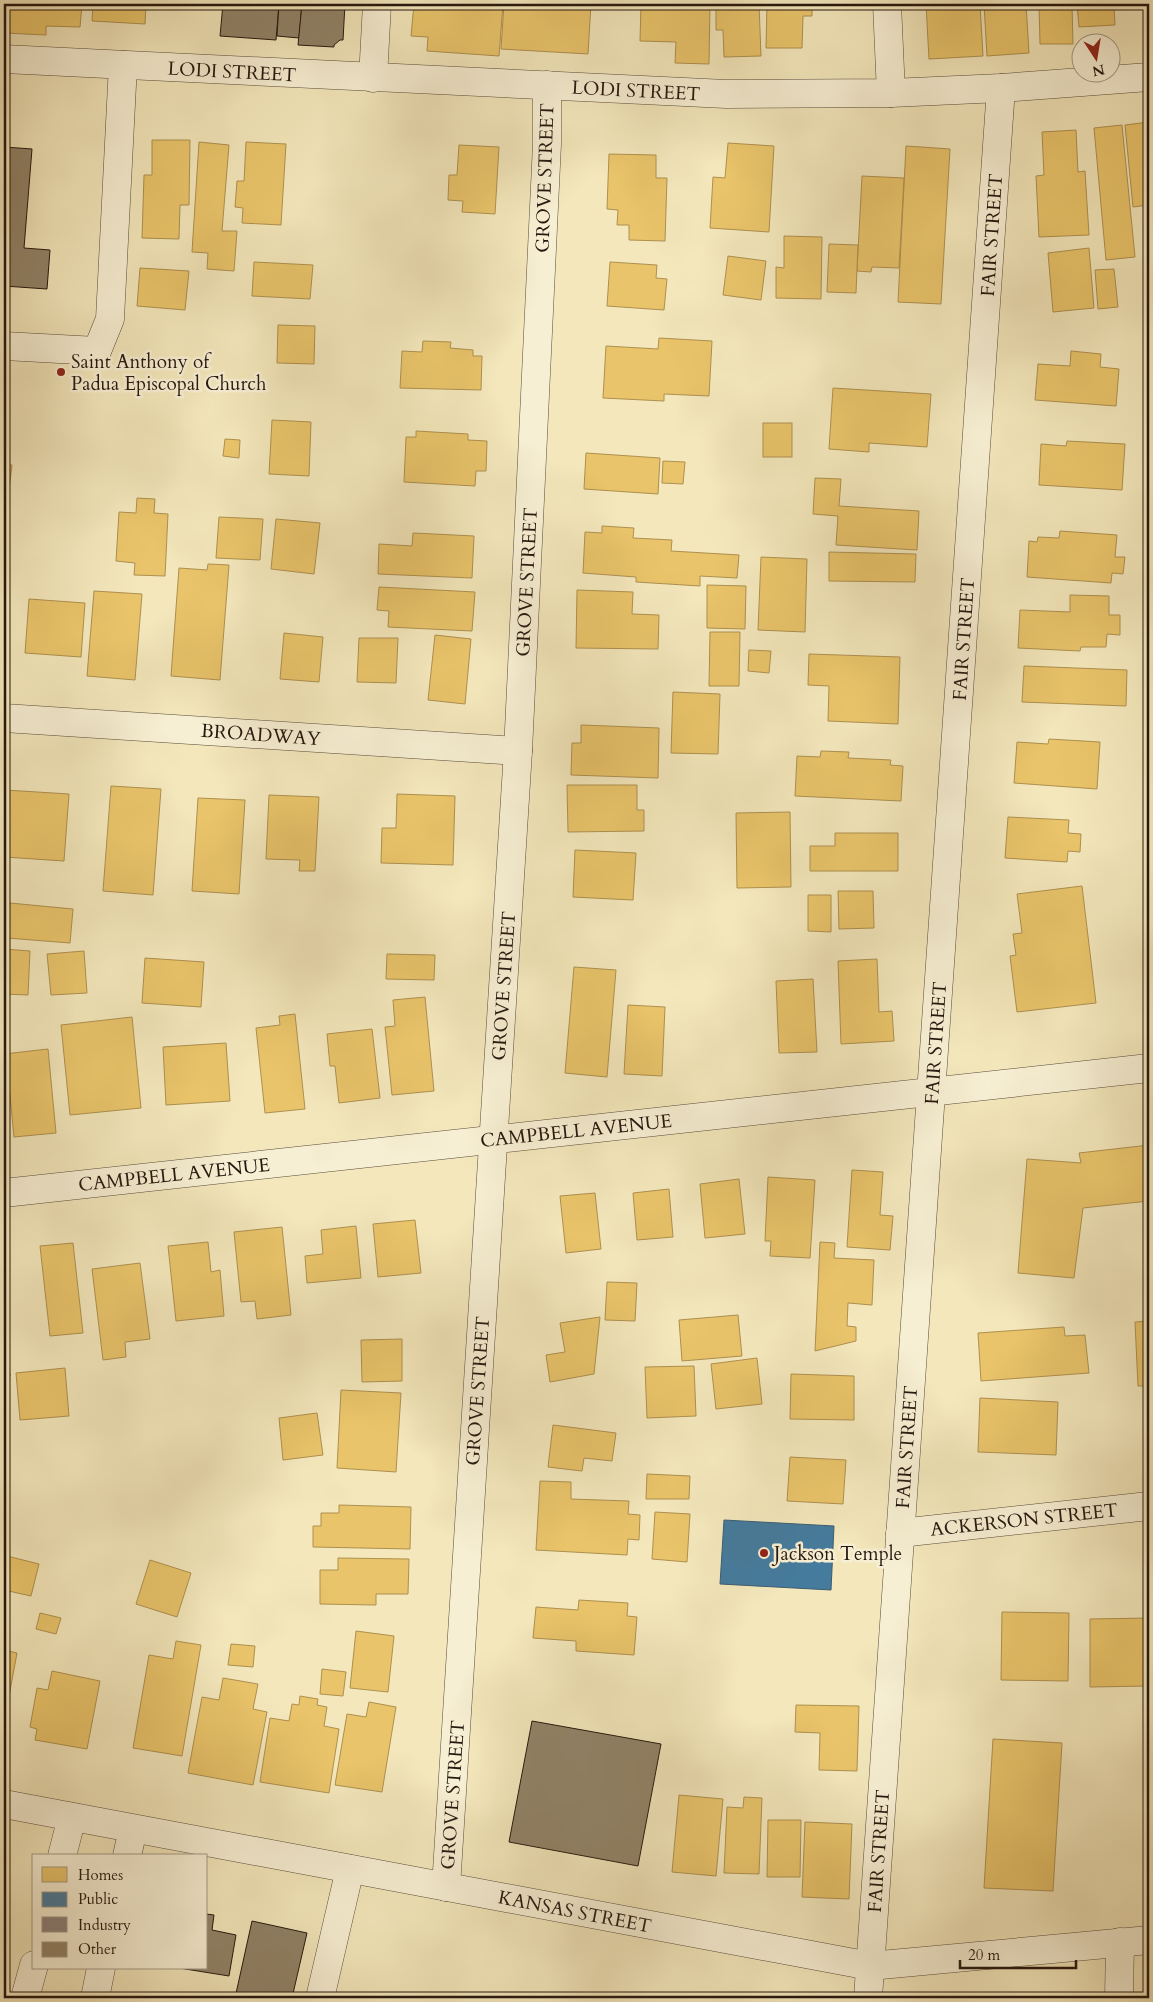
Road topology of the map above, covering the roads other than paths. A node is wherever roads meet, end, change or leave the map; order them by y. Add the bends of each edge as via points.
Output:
1 (378, 4) edge
2 (888, 4) edge
3 (4, 59) edge
4 (123, 65) junction
5 (1149, 76) edge
6 (373, 78) junction
7 (547, 86) junction
8 (1002, 88) junction
9 (891, 93) junction
10 (4, 346) edge
11 (4, 718) edge
12 (518, 751) junction
13 (1149, 1068) edge
14 (931, 1091) junction
15 (493, 1139) junction
16 (4, 1193) edge
17 (1149, 1506) edge
18 (900, 1533) junction
19 (4, 1804) edge
20 (72, 1817) junction
21 (133, 1829) junction
22 (63, 1854) edge
23 (127, 1854) edge
24 (350, 1869) junction
25 (446, 1887) junction
26 (1149, 1940) edge
27 (1120, 1942) junction
28 (870, 1966) junction
29 (33, 1970) edge
30 (101, 1970) edge
31 (25, 1998) edge
32 (94, 1998) edge
33 (320, 1998) edge
34 (868, 1998) edge
35 (1119, 1998) edge

1 - 6 street
2 - 9 street
3 - 4 street, LODI STREET
4 - 6 street, LODI STREET
4 - 10 street via 110,319 97,351
5 - 8 street, LODI STREET
6 - 7 street, LODI STREET
7 - 9 street, LODI STREET via 726,94
7 - 12 street, GROVE STREET via 547,144
8 - 9 street, LODI STREET
8 - 14 street, FAIR STREET
11 - 12 street, BROADWAY
12 - 15 street, GROVE STREET
13 - 14 street, CAMPBELL AVENUE
14 - 15 street, CAMPBELL AVENUE
14 - 18 street, FAIR STREET
15 - 16 street, CAMPBELL AVENUE
15 - 25 street, GROVE STREET
17 - 18 street, ACKERSON STREET
18 - 28 street, FAIR STREET
19 - 20 street, KANSAS STREET
20 - 21 street, KANSAS STREET
20 - 22 street
21 - 23 street
21 - 24 street, KANSAS STREET
24 - 25 street, KANSAS STREET
24 - 33 street
25 - 28 street, KANSAS STREET
26 - 27 street, KANSAS STREET
27 - 28 street, KANSAS STREET
27 - 35 street
28 - 34 street, FAIR STREET
29 - 31 street
30 - 32 street

